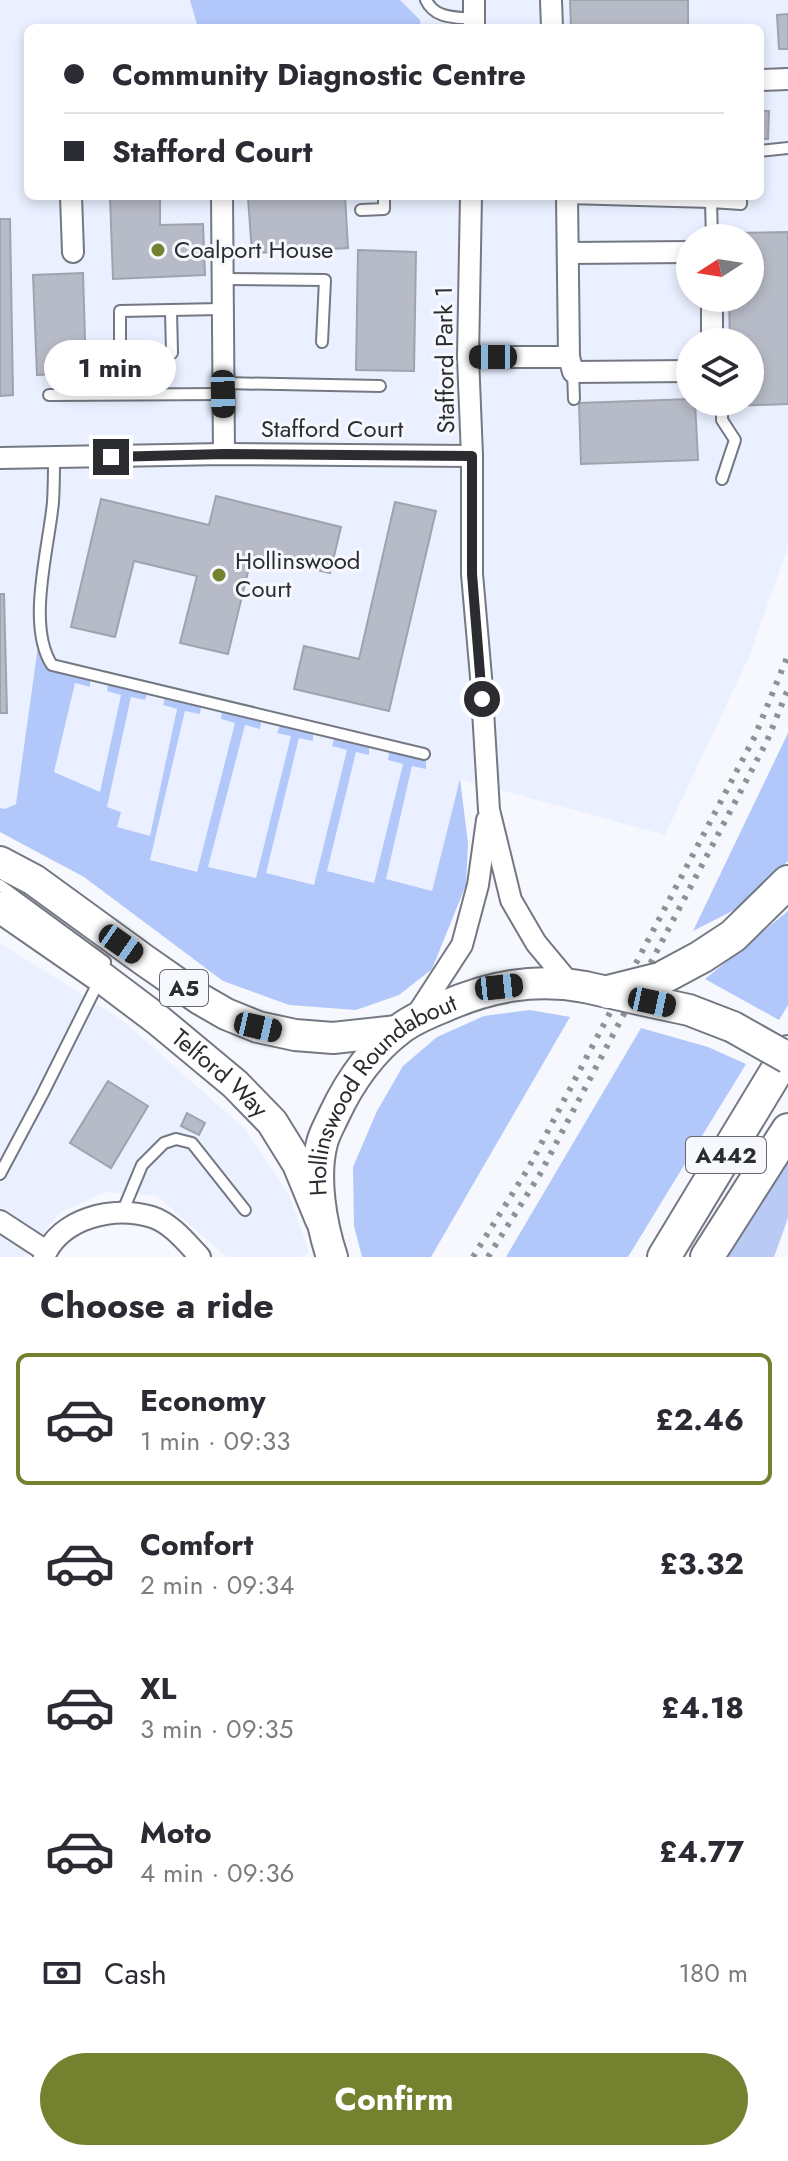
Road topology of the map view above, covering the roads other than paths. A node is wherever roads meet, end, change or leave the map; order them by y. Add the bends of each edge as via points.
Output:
1 (426, 0) edge
2 (551, 0) edge
3 (474, 16) edge
4 (552, 24) edge
5 (788, 79) edge
6 (764, 80) edge
7 (788, 148) edge
8 (764, 151) edge
9 (71, 200) edge
10 (222, 200) edge
11 (384, 200) edge
12 (471, 200) edge
13 (568, 200) edge
14 (654, 200) edge
15 (741, 200) edge
16 (711, 202) junction
17 (361, 210) dead end
18 (712, 224) edge
19 (73, 252) dead end
20 (676, 252) edge
21 (569, 253) junction
22 (222, 279) junction
23 (221, 309) junction
24 (171, 311) junction
25 (322, 342) dead end
26 (120, 353) dead end
27 (172, 353) dead end
28 (468, 357) junction
29 (571, 364) junction
30 (676, 370) edge
31 (380, 386) dead end
32 (223, 388) junction
33 (49, 395) dead end
34 (574, 399) dead end
35 (722, 416) edge
36 (224, 454) junction
37 (472, 456) junction
38 (0, 458) edge
39 (54, 458) junction
40 (722, 479) dead end
41 (424, 754) dead end
42 (489, 810) junction
43 (0, 862) edge
44 (788, 882) edge
45 (0, 885) edge
46 (0, 907) edge
47 (101, 977) junction
48 (588, 988) junction
49 (656, 990) junction
50 (405, 1025) junction
51 (788, 1055) edge
52 (788, 1130) edge
53 (0, 1174) edge
54 (245, 1210) dead end
55 (122, 1213) junction
56 (0, 1221) edge
57 (326, 1246) edge
58 (45, 1254) edge
59 (200, 1257) edge
60 (664, 1257) edge
61 (707, 1257) edge

1 - 3 lane via 447,17
2 - 4 street
5 - 6 street
7 - 8 lane
9 - 19 street
10 - 22 street
11 - 17 lane via 384,209
12 - 28 street, Stafford Park 1
13 - 21 street
14 - 16 lane
15 - 16 lane
16 - 18 lane
20 - 21 street
21 - 29 street
22 - 23 street
22 - 25 lane via 325,280
23 - 24 lane
23 - 32 street
24 - 26 lane via 120,311
24 - 27 lane
28 - 29 street
28 - 37 street, Stafford Park 1
29 - 30 street
29 - 34 lane
31 - 32 lane
32 - 33 lane
32 - 36 street
35 - 40 lane via 735,440
36 - 37 street, Stafford Court
36 - 39 street, Stafford Court
37 - 42 street, Stafford Park 1 via 472,574
38 - 39 street, Stafford Court
39 - 41 lane via 40,607 44,653 52,665
42 - 48 street via 511,900 536,943
42 - 50 street via 462,945
43 - 50 main road, Telford Way / A5 via 34,880 200,999 258,1027 333,1038
44 - 49 highway via 733,936
45 - 47 lane via 105,962
46 - 47 main road, Telford Way / A5
47 - 53 lane
47 - 57 main road, Telford Way / A5 via 235,1084 272,1122 298,1164
48 - 49 highway, bridge
48 - 50 main road, Hollinswood Roundabout via 536,983 499,987
49 - 51 main road, bridge
50 - 57 main road, Hollinswood Roundabout via 355,1077 322,1143 318,1183
51 - 60 highway, A442
52 - 61 highway, A442
54 - 55 lane via 192,1143 176,1139 164,1143 142,1165
55 - 58 street via 86,1218 61,1233
55 - 59 street via 154,1218
56 - 58 street

